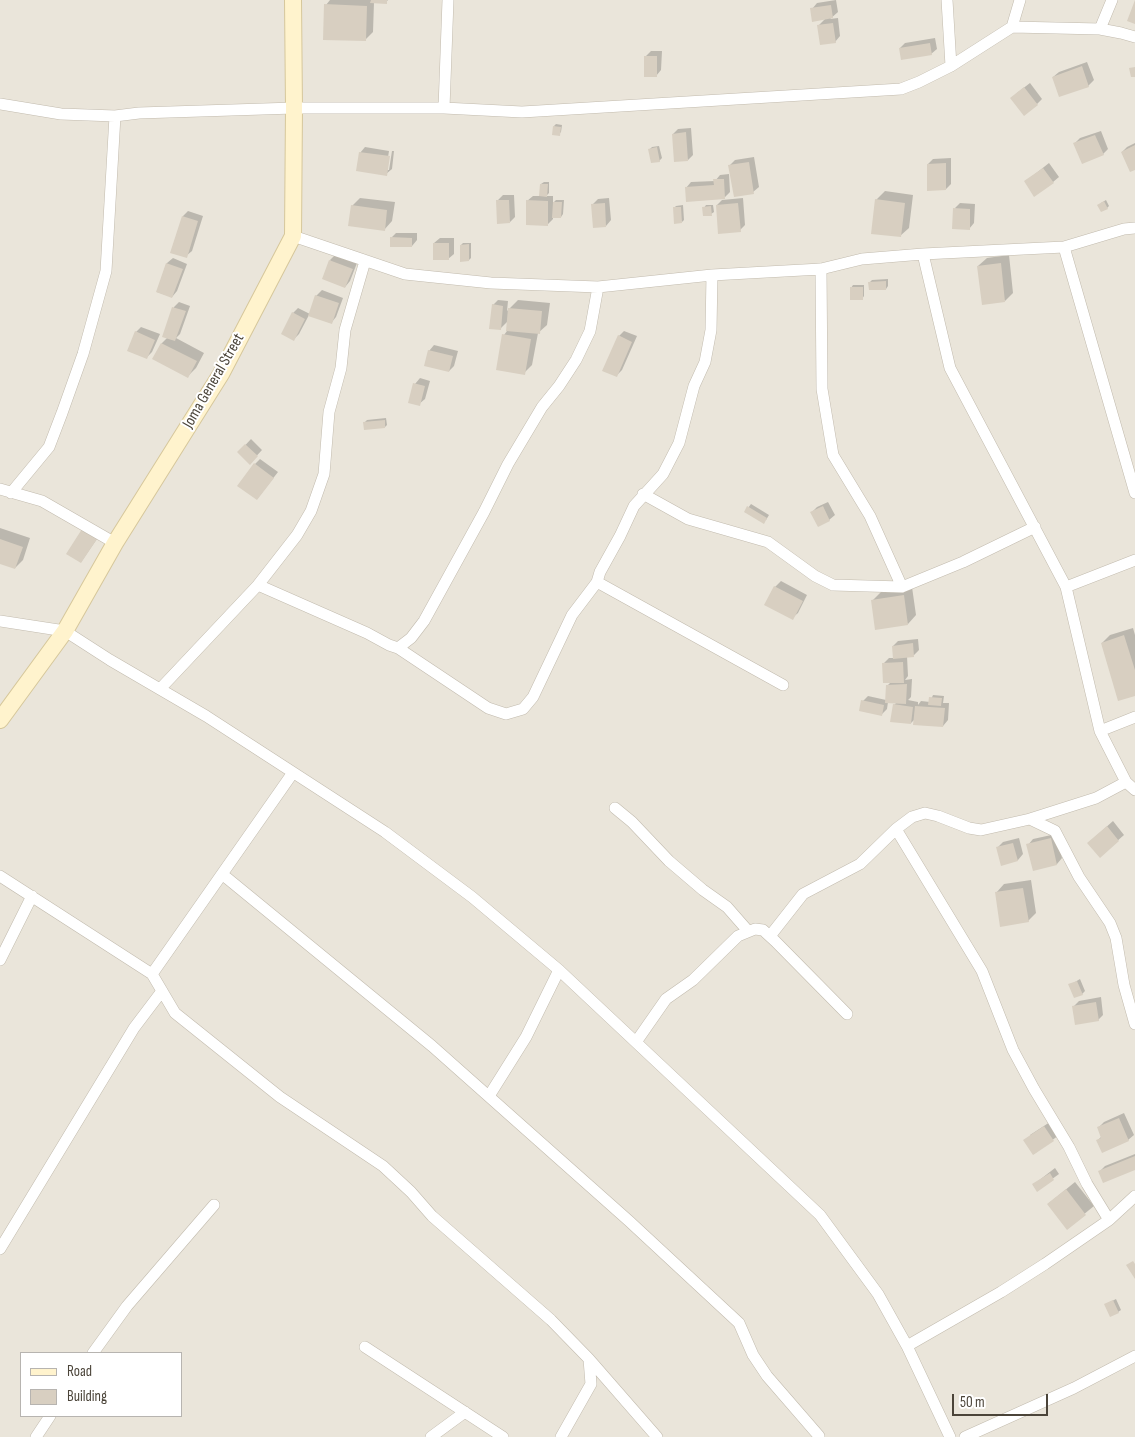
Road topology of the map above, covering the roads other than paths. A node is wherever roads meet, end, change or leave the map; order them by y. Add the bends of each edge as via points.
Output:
1 (293, 0) edge
2 (448, 0) edge
3 (947, 0) edge
4 (1020, 0) edge
5 (1112, 0) edge
6 (1012, 27) junction
7 (1100, 29) junction
8 (1135, 37) edge
9 (951, 66) junction
10 (0, 104) edge
11 (294, 108) junction
12 (444, 108) junction
13 (115, 116) junction
14 (1135, 228) edge
15 (293, 236) junction
16 (1064, 247) junction
17 (923, 254) junction
18 (365, 261) junction
19 (821, 269) junction
20 (712, 275) junction
21 (598, 287) junction
22 (6, 491) edge
23 (1135, 493) edge
24 (643, 494) junction
25 (1035, 527) junction
26 (114, 543) junction
27 (1135, 560) edge
28 (597, 582) junction
29 (258, 584) junction
30 (902, 587) junction
31 (1066, 587) junction
32 (0, 621) edge
33 (64, 631) junction
34 (398, 648) junction
35 (783, 685) dead end
36 (160, 689) junction
37 (1135, 717) edge
38 (0, 720) edge
39 (1100, 731) junction
40 (292, 774) junction
41 (1130, 786) edge
42 (615, 808) dead end
43 (1030, 819) junction
44 (896, 828) junction
45 (222, 874) junction
46 (0, 876) edge
47 (32, 896) junction
48 (748, 930) junction
49 (770, 936) junction
50 (0, 960) edge
51 (559, 970) junction
52 (152, 974) junction
53 (162, 991) junction
54 (847, 1014) dead end
55 (1135, 1024) edge
56 (636, 1042) junction
57 (489, 1096) junction
58 (1135, 1196) edge
59 (214, 1205) dead end
60 (1109, 1220) junction
61 (0, 1248) edge
62 (365, 1346) dead end
63 (907, 1346) junction
64 (94, 1352) edge
65 (1135, 1356) edge
66 (589, 1359) junction
67 (465, 1412) junction
68 (49, 1417) edge
69 (819, 1436) edge
70 (36, 1437) edge
71 (432, 1437) edge
72 (503, 1437) edge
73 (562, 1437) edge
74 (657, 1437) edge
75 (950, 1437) edge
76 (965, 1437) edge

1 - 11 street, Joma General Street
2 - 12 street
3 - 9 street
4 - 6 street
5 - 7 street
6 - 7 street
6 - 9 street
7 - 8 street
9 - 12 street via 901,89 522,112
10 - 13 street via 61,114
11 - 12 street
11 - 13 street
11 - 15 street, Joma General Street
13 - 22 street via 106,271 83,354 49,447
14 - 16 street
15 - 18 street
15 - 26 street, Joma General Street via 221,374
16 - 17 street
16 - 23 street
17 - 19 street via 862,260
17 - 25 street via 950,368
18 - 21 street via 404,274 491,283
18 - 29 street via 345,330 341,368 329,412 324,474 311,511 297,535
19 - 20 street
19 - 30 street via 822,389 833,454 870,516
20 - 21 street
20 - 24 street via 711,330 705,362 694,386 679,443 663,474
21 - 34 street via 590,331 576,360 542,407 508,464 424,621
22 - 26 street via 42,501
24 - 28 street
24 - 30 street via 688,519 768,542 833,585
25 - 30 street via 964,562
25 - 31 street
26 - 33 street, Joma General Street
27 - 31 street
28 - 34 street via 572,615 533,697 524,709 506,714 488,708
28 - 35 street
29 - 34 street
29 - 36 street
31 - 39 street
32 - 33 street
33 - 36 street
33 - 38 street, Joma General Street
36 - 40 street
37 - 39 street
39 - 41 street
40 - 45 street
40 - 51 street via 385,832 472,897
41 - 43 street
42 - 48 street via 669,861 727,907
43 - 44 street via 981,830 925,813
43 - 55 street via 1055,832 1079,877 1110,923
44 - 49 street via 860,864 803,894
44 - 60 street via 982,971 1013,1050
45 - 52 street
45 - 57 street
46 - 47 street
47 - 50 street
47 - 52 street
48 - 49 street via 763,930
48 - 56 street via 693,980 666,999
49 - 54 street
51 - 56 street
51 - 57 street via 526,1037
52 - 53 street
53 - 61 street via 134,1028
53 - 66 street via 175,1014 280,1097 383,1166 432,1216 552,1320
56 - 63 street via 820,1215 878,1294
57 - 69 street via 739,1323 753,1356 767,1376
58 - 60 street
59 - 64 street via 127,1306
60 - 63 street via 1030,1274
62 - 67 street
63 - 75 street
65 - 76 street via 1074,1388
66 - 73 street via 591,1384
66 - 74 street
67 - 71 street
67 - 72 street
68 - 70 street

